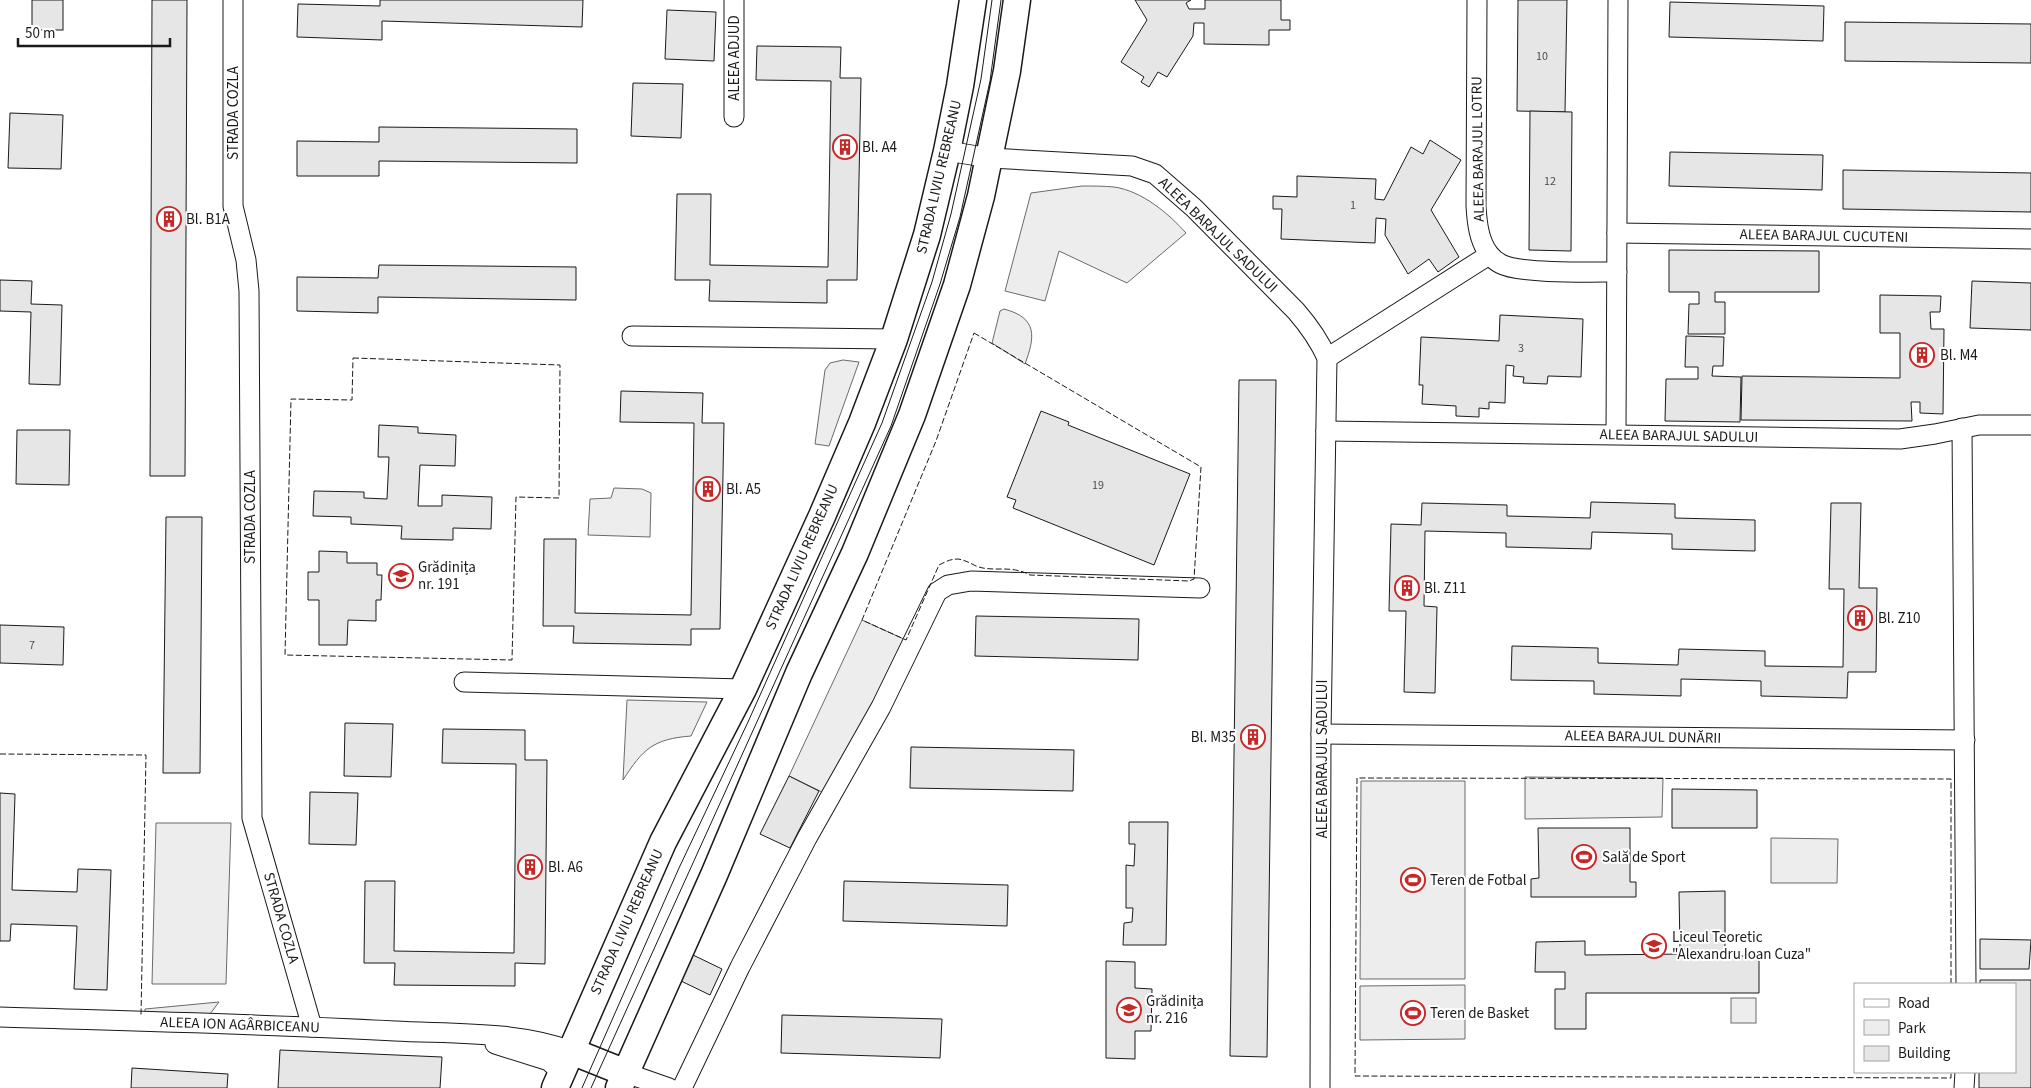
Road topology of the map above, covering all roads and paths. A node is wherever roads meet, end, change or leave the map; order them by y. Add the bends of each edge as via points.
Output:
1 (232, 0) edge
2 (734, 0) edge
3 (973, 0) edge
4 (1017, 0) edge
5 (1477, 0) edge
6 (1618, 0) edge
7 (734, 117) dead end
8 (947, 151) junction
9 (990, 158) junction
10 (1616, 233) junction
11 (2031, 239) edge
12 (1490, 255) junction
13 (1616, 272) junction
14 (632, 336) dead end
15 (894, 339) junction
16 (1327, 358) junction
17 (2031, 425) edge
18 (1962, 428) junction
19 (1326, 431) junction
20 (1616, 434) junction
21 (1200, 588) dead end
22 (464, 682) dead end
23 (743, 689) junction
24 (1321, 734) junction
25 (1965, 740) junction
26 (1966, 983) edge
27 (0, 1016) edge
28 (312, 1027) junction
29 (563, 1071) edge
30 (1965, 1073) edge
31 (622, 1080) edge
32 (669, 1088) edge
33 (682, 1088) edge
34 (1320, 1088) edge
35 (1964, 1088) edge

1 - 28 street, STRADA COZLA via 233,206 246,260 249,291 252,818
2 - 7 street, ALEEA ADJUD
3 - 8 street, STRADA LIVIU REBREANU
4 - 9 street
5 - 12 street, ALEEA BARAJUL LOTRU via 1476,206 1480,232
6 - 10 street
8 - 9 street, ALEEA BARAJUL SADULUI
8 - 15 street, STRADA LIVIU REBREANU via 927,235
9 - 16 street, ALEEA BARAJUL SADULUI via 1132,166 1155,174 1194,208 1300,316 1319,340
9 - 31 street via 957,285 912,415
10 - 11 street, ALEEA BARAJUL CUCUTENI
10 - 13 street
12 - 13 street via 1501,264 1520,269
12 - 16 street
13 - 20 street
14 - 15 street
15 - 23 street, STRADA LIVIU REBREANU via 822,516
16 - 19 street, ALEEA BARAJUL SADULUI
17 - 18 street, ALEEA BARAJUL SADULUI
18 - 20 street, ALEEA BARAJUL SADULUI via 1900,439
18 - 25 street
19 - 20 street, ALEEA BARAJUL SADULUI
19 - 24 street, ALEEA BARAJUL SADULUI
21 - 33 street via 971,581 948,585 937,592 881,707 744,959
22 - 23 street
23 - 29 street, STRADA LIVIU REBREANU via 663,842
24 - 25 street, ALEEA BARAJUL DUNĂRII
24 - 34 street, ALEEA BARAJUL SADULUI
25 - 26 street
27 - 28 street, ALEEA ION AGÂRBICEANU
28 - 29 street, ALEEA ION AGÂRBICEANU via 550,1043
29 - 31 street
30 - 35 street
31 - 32 street

